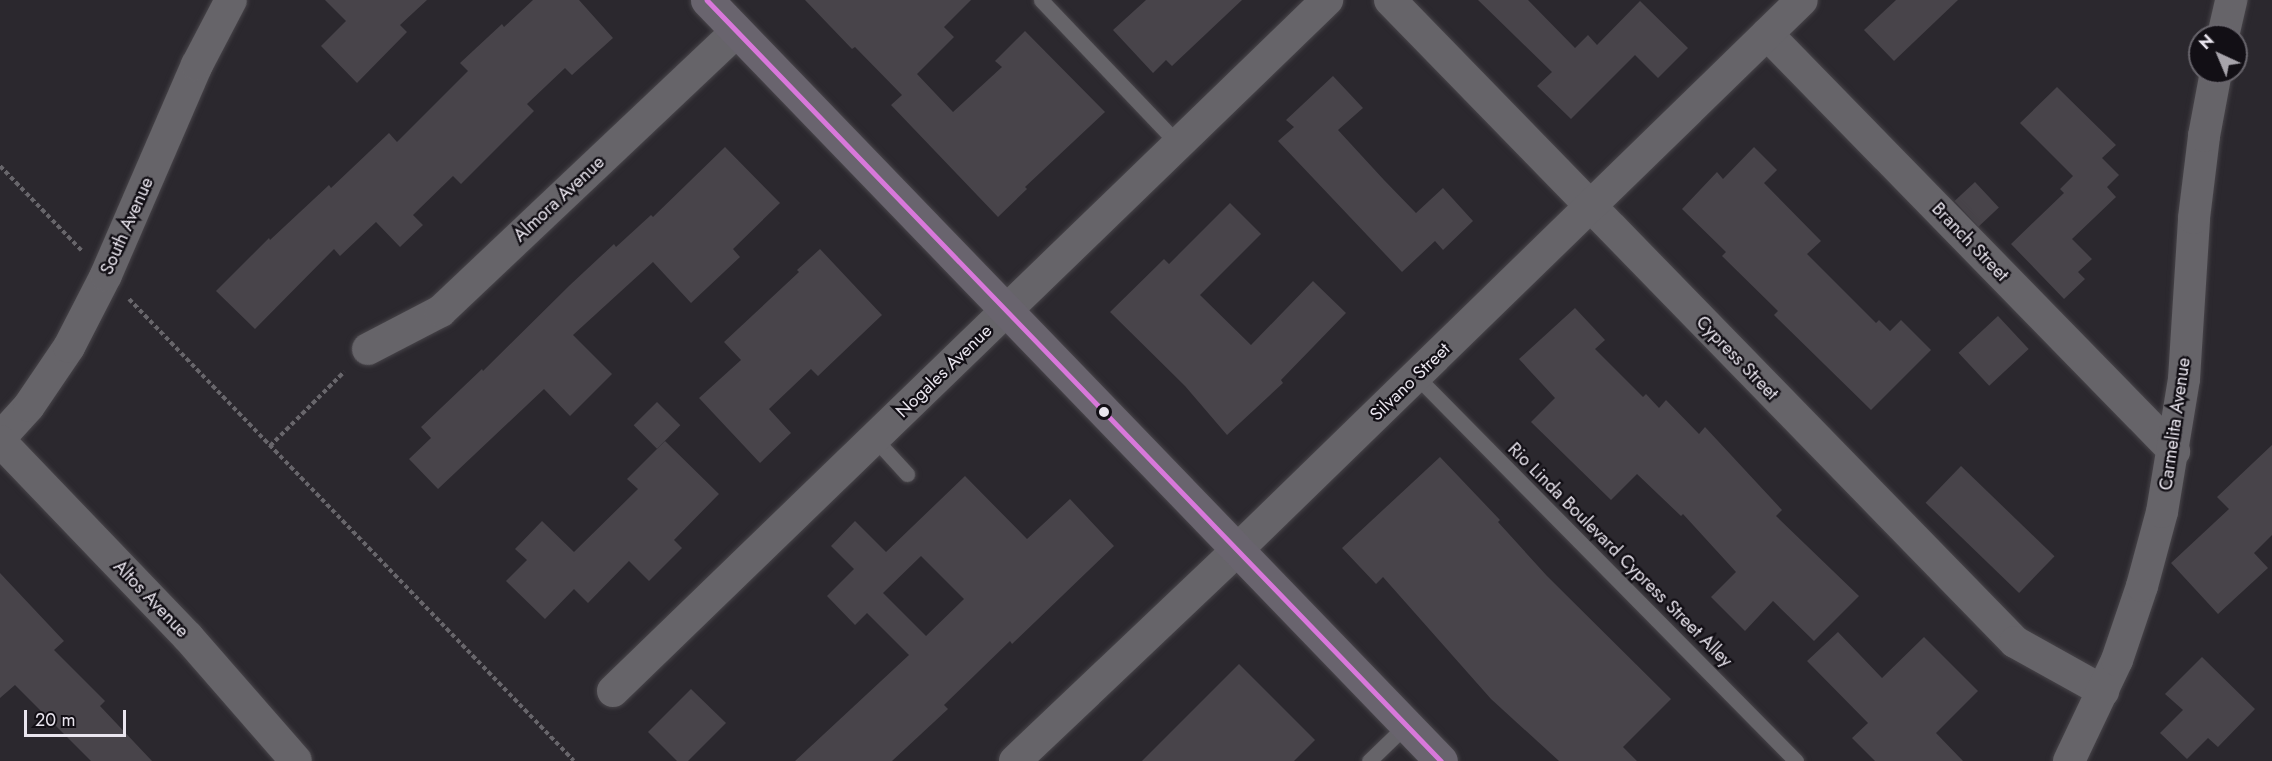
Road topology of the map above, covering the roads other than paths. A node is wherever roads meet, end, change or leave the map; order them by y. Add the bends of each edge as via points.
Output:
1 (231, 0) edge
2 (707, 0) edge
3 (1041, 0) edge
4 (1327, 0) edge
5 (1390, 0) edge
6 (1802, 0) edge
7 (2231, 0) edge
8 (2226, 24) edge
9 (737, 31) junction
10 (1767, 34) junction
11 (2214, 84) edge
12 (1178, 144) junction
13 (1589, 207) junction
14 (1006, 310) junction
15 (368, 349) dead end
16 (1416, 376) junction
17 (874, 438) junction
18 (0, 440) edge
19 (2174, 451) junction
20 (907, 474) dead end
21 (1237, 550) junction
22 (613, 691) dead end
23 (2103, 691) junction
24 (1406, 725) junction
25 (296, 761) edge
26 (1015, 761) edge
27 (1369, 761) edge
28 (1441, 761) edge
29 (1796, 761) edge
30 (2069, 761) edge

1 - 18 street, South Avenue via 197,65 106,275 69,347 29,406
2 - 9 main road
3 - 12 lane
4 - 12 street, Nogales Avenue
5 - 13 street, Cypress Street
6 - 10 street, Silvano Street
7 - 8 street
9 - 14 main road
9 - 15 street, Almora Avenue via 441,311
10 - 13 street, Silvano Street
10 - 19 street, Branch Street
11 - 19 street, Carmelita Avenue via 2194,218 2184,378
12 - 14 street, Nogales Avenue
13 - 16 street, Silvano Street
13 - 23 street, Cypress Street via 2015,642
14 - 17 street, Nogales Avenue
14 - 21 main road
16 - 21 street, Silvano Street
16 - 29 lane, Rio Linda Boulevard Cypress Street Alley
17 - 20 lane
17 - 22 street, Nogales Avenue
18 - 25 street, Altos Avenue via 188,637
19 - 23 street, Carmelita Avenue via 2142,586
21 - 24 main road
21 - 26 street, Silvano Street
23 - 30 street, Carmelita Avenue
24 - 27 lane
24 - 28 main road

